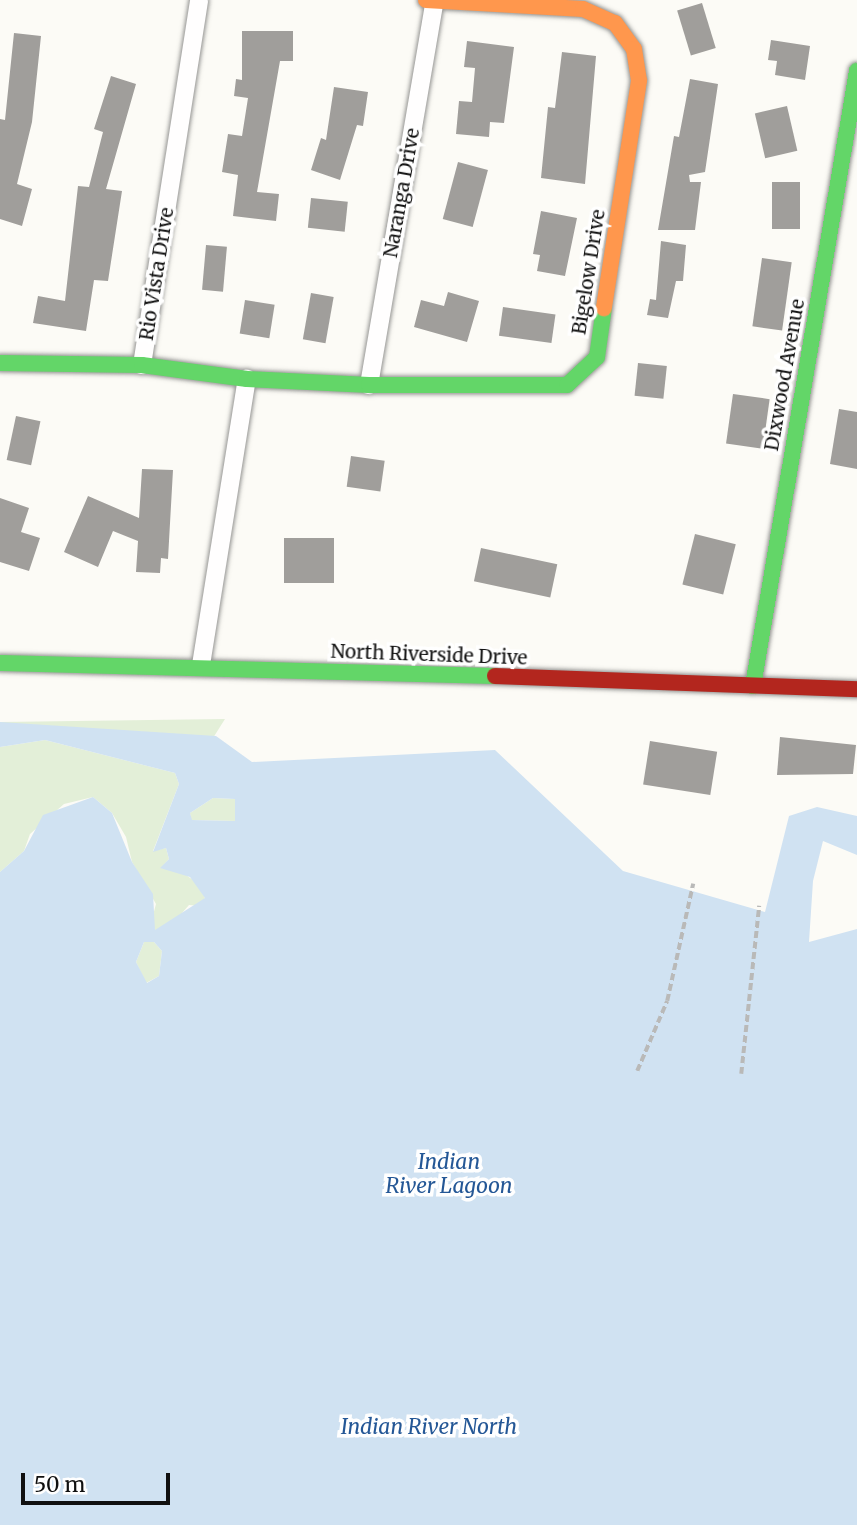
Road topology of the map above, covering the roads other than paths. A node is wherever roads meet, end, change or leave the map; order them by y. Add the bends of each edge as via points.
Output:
1 (199, 0) edge
2 (426, 0) edge
3 (435, 0) edge
4 (857, 71) edge
5 (0, 363) edge
6 (142, 365) junction
7 (247, 379) junction
8 (369, 385) junction
9 (0, 663) edge
10 (201, 665) junction
11 (753, 686) junction
12 (857, 689) edge

1 - 6 street, Rio Vista Drive
2 - 3 street, Bigelow Drive
3 - 8 street, Naranga Drive
3 - 8 street, Bigelow Drive via 583,9 615,23 634,49 639,81 597,357 587,372 567,385
4 - 11 street, Dixwood Avenue
5 - 6 street
6 - 7 street, Rio Vista Drive
7 - 8 street, Bigelow Drive
7 - 10 street
9 - 10 street, North Riverside Drive
10 - 11 street, North Riverside Drive
11 - 12 street, North Riverside Drive

